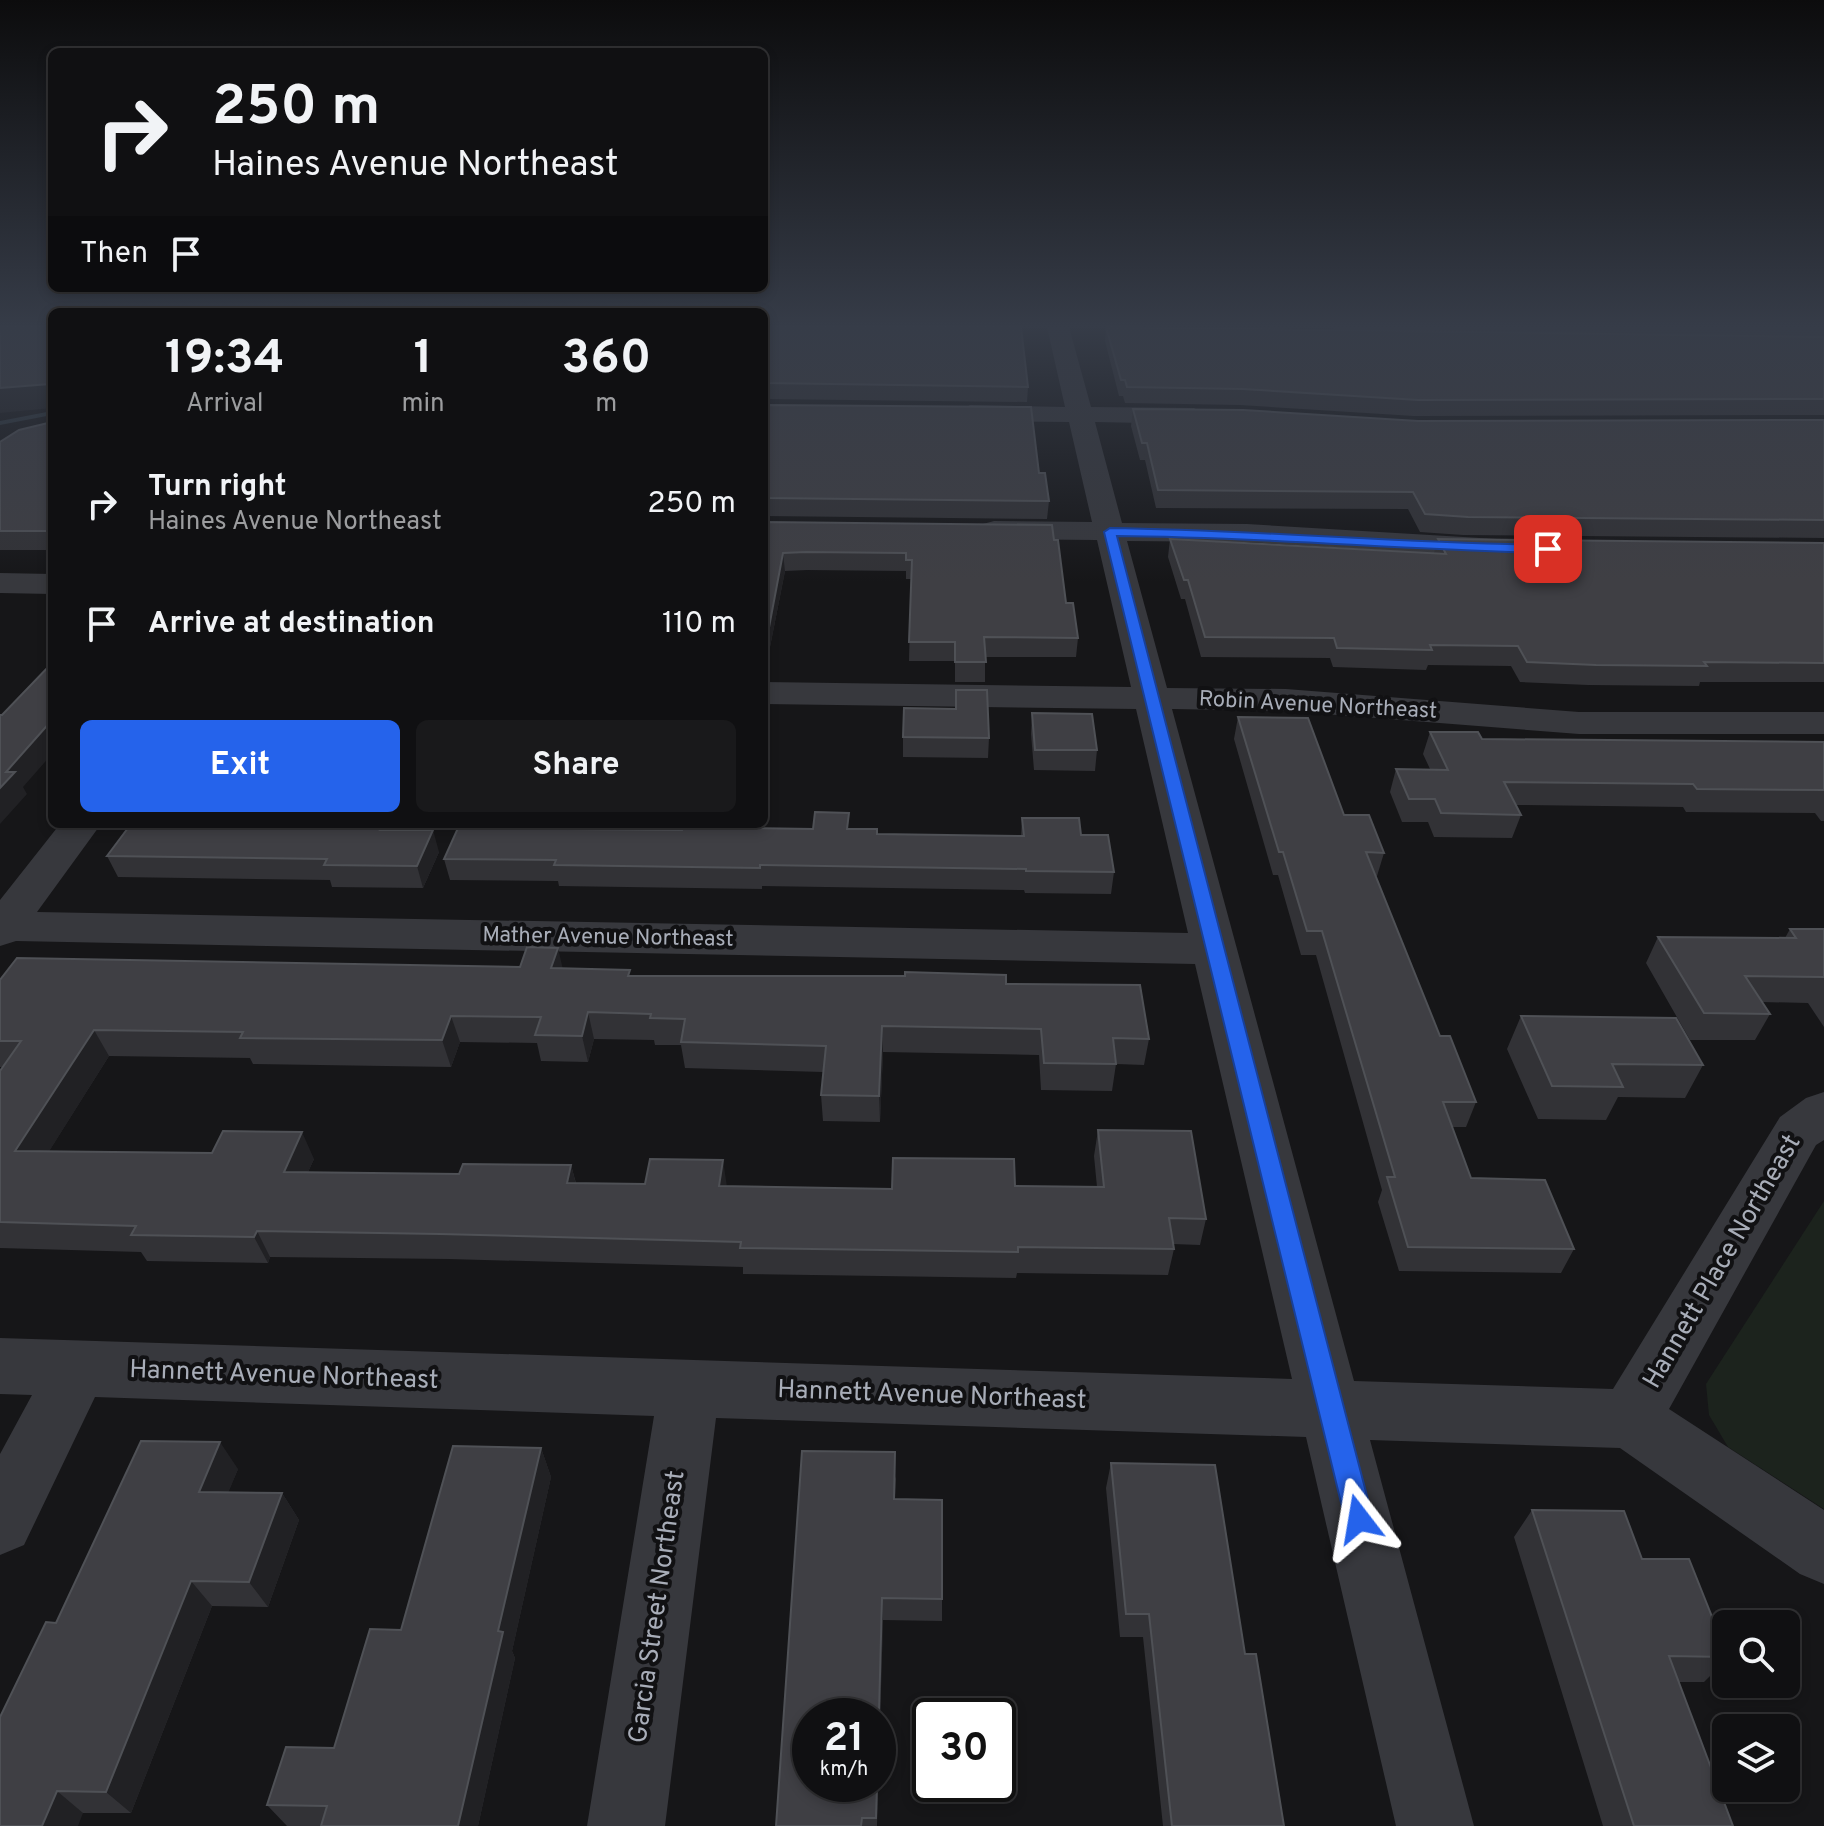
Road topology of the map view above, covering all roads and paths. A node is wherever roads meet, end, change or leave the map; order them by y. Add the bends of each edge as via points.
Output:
1 (950, 413) edge
2 (1081, 415) junction
3 (1225, 416) edge
4 (972, 530) edge
5 (1110, 532) junction
6 (1526, 548) edge
7 (0, 583) edge
8 (48, 584) edge
9 (768, 693) edge
10 (1153, 699) junction
11 (1824, 723) edge
12 (78, 828) edge
13 (2, 929) edge
14 (1213, 949) junction
15 (1824, 1112) edge
16 (0, 1366) edge
17 (77, 1370) junction
18 (689, 1388) junction
19 (1331, 1408) junction
20 (1630, 1419) junction
21 (0, 1522) edge
22 (1824, 1550) edge
23 (626, 1826) edge
24 (1435, 1826) edge

1 - 2 street
2 - 3 street
2 - 5 street
4 - 5 street
5 - 6 street via 1247,533
5 - 10 street
7 - 8 street
9 - 10 street, Robin Avenue Northeast
10 - 11 street, Robin Avenue Northeast via 1286,700 1579,723
10 - 14 street
12 - 13 street
13 - 14 street, Mather Avenue Northeast
14 - 19 street
15 - 20 street, Hannett Place Northeast via 1798,1131
16 - 17 street, Hannett Avenue Northeast
17 - 18 street, Hannett Avenue Northeast
17 - 21 street
18 - 19 street, Hannett Avenue Northeast
18 - 23 street, Garcia Street Northeast
19 - 20 street, Hannett Avenue Northeast
19 - 24 street
20 - 22 street

